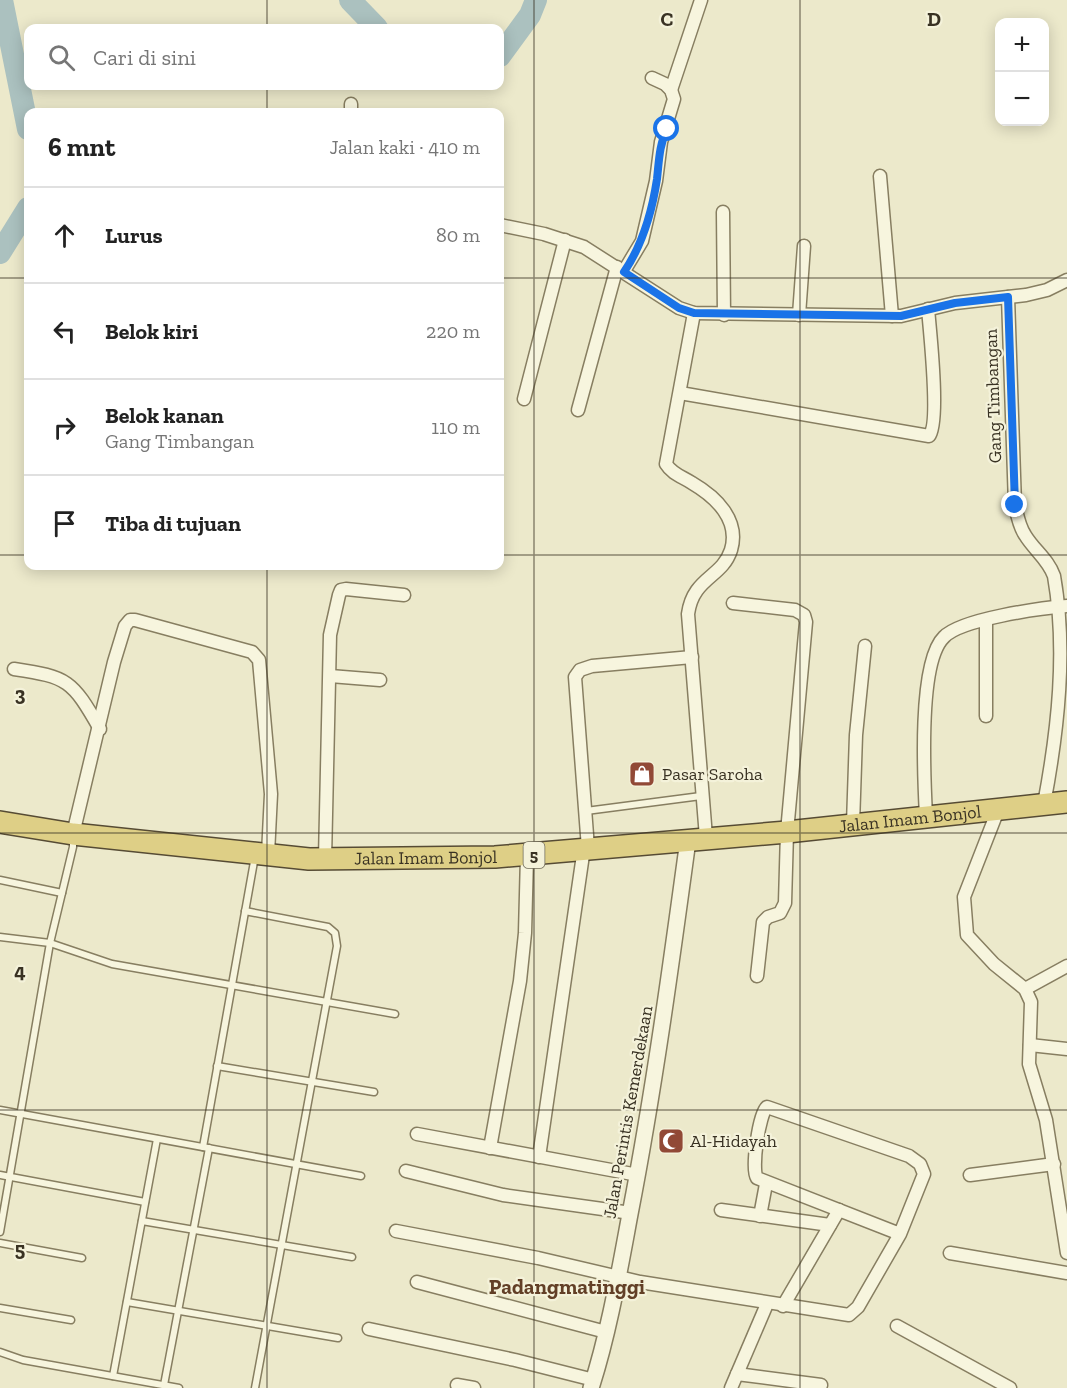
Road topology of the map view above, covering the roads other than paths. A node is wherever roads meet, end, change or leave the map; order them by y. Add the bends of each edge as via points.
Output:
1 (701, 0) edge
2 (652, 78) dead end
3 (671, 90) junction
4 (880, 176) dead end
5 (723, 212) dead end
6 (504, 226) edge
7 (565, 240) junction
8 (804, 246) dead end
9 (620, 269) junction
10 (1067, 280) edge
11 (1008, 297) junction
12 (928, 309) junction
13 (694, 313) junction
14 (724, 315) junction
15 (799, 315) junction
16 (892, 316) junction
17 (680, 393) junction
18 (524, 399) dead end
19 (578, 410) dead end
20 (404, 595) dead end
21 (733, 603) dead end
22 (1064, 607) edge
23 (986, 621) junction
24 (865, 646) dead end
25 (692, 657) junction
26 (14, 669) dead end
27 (330, 676) junction
28 (380, 680) dead end
29 (986, 716) dead end
30 (100, 729) junction
31 (701, 796) junction
32 (1067, 802) edge
33 (1044, 804) junction
34 (999, 810) junction
35 (585, 811) junction
36 (926, 816) junction
37 (0, 822) edge
38 (853, 824) junction
39 (787, 832) junction
40 (73, 834) junction
41 (697, 839) junction
42 (586, 848) junction
43 (261, 854) junction
44 (527, 856) junction
45 (325, 859) junction
46 (0, 880) edge
47 (62, 893) junction
48 (245, 911) junction
49 (0, 937) edge
50 (50, 943) junction
51 (1067, 966) edge
52 (757, 976) dead end
53 (232, 985) junction
54 (1024, 989) junction
55 (327, 1001) junction
56 (395, 1014) dead end
57 (1030, 1045) junction
58 (1067, 1050) edge
59 (218, 1066) junction
60 (312, 1083) junction
61 (374, 1092) dead end
62 (0, 1110) edge
63 (20, 1114) junction
64 (417, 1134) dead end
65 (157, 1139) junction
66 (206, 1148) junction
67 (490, 1148) junction
68 (539, 1157) junction
69 (297, 1164) junction
70 (1054, 1164) junction
71 (406, 1171) dead end
72 (0, 1175) edge
73 (638, 1175) junction
74 (970, 1175) dead end
75 (360, 1176) dead end
76 (9, 1177) junction
77 (766, 1184) junction
78 (146, 1202) junction
79 (721, 1210) dead end
80 (839, 1210) junction
81 (631, 1213) junction
82 (760, 1216) junction
83 (1064, 1220) edge
84 (142, 1221) junction
85 (830, 1225) junction
86 (193, 1230) junction
87 (396, 1231) dead end
88 (0, 1232) edge
89 (900, 1234) junction
90 (0, 1243) edge
91 (282, 1245) junction
92 (950, 1253) dead end
93 (1067, 1253) edge
94 (352, 1257) dead end
95 (82, 1258) dead end
96 (1067, 1273) edge
97 (619, 1277) junction
98 (417, 1282) dead end
99 (127, 1302) junction
100 (766, 1304) junction
101 (783, 1306) junction
102 (0, 1308) edge
103 (178, 1311) junction
104 (71, 1320) dead end
105 (266, 1326) junction
106 (897, 1326) dead end
107 (369, 1329) dead end
108 (606, 1332) junction
109 (338, 1338) dead end
110 (0, 1352) edge
111 (737, 1374) junction
112 (112, 1376) junction
113 (457, 1384) dead end
114 (592, 1384) edge
115 (164, 1385) junction
116 (821, 1385) dead end
117 (179, 1388) edge
118 (255, 1388) edge
119 (474, 1388) edge
120 (731, 1388) edge
121 (1010, 1388) edge

1 - 3 street
2 - 3 street
3 - 9 street via 671,115 661,142 642,241
4 - 16 street
5 - 14 street
6 - 7 street
7 - 9 street
7 - 18 street
8 - 15 street
9 - 13 street via 679,308
9 - 19 street
10 - 11 street via 1047,290
11 - 12 street
11 - 22 street, Gang Timbangan via 1015,505 1024,534 1049,565
12 - 16 street
12 - 17 street via 934,387 934,427 929,436
13 - 14 street
13 - 17 street
14 - 15 street
15 - 16 street
17 - 25 street via 666,464 675,474 712,495 727,514 733,530 729,554 691,598 688,614
20 - 27 street via 341,590 330,636
21 - 39 street via 795,610 806,617
22 - 23 street via 1033,609
22 - 33 street, Gang Timbangan via 1065,665
23 - 29 street
23 - 36 street via 945,635 932,658 924,759
24 - 38 street
25 - 31 street
25 - 35 street via 592,666 580,670 575,677
26 - 30 street via 64,680
27 - 28 street
27 - 45 street
30 - 40 street
30 - 43 street via 114,662 130,620 252,652 259,660 261,674 272,794
31 - 35 lane
31 - 41 street
32 - 33 highway, Jalan Imam Bonjol / 5
33 - 34 highway, Jalan Imam Bonjol / 5
34 - 36 highway, Jalan Imam Bonjol / 5
34 - 54 street via 964,897 968,935
35 - 42 street
36 - 38 highway, Jalan Imam Bonjol / 5
37 - 40 highway, Jalan Imam Bonjol / 5
38 - 39 highway, Jalan Imam Bonjol / 5
39 - 41 highway, Jalan Imam Bonjol / 5
39 - 52 street via 785,903 762,926
40 - 43 highway, Jalan Imam Bonjol / 5
40 - 47 lane
41 - 42 highway, Jalan Imam Bonjol / 5
41 - 73 street, Jalan Perintis Kemerdekaan
42 - 44 highway, Jalan Imam Bonjol / 5
42 - 68 street
43 - 45 highway, Jalan Imam Bonjol / 5
43 - 48 lane
44 - 45 highway, Jalan Imam Bonjol / 5
44 - 67 street via 520,981
46 - 47 lane
47 - 50 lane
48 - 53 lane
48 - 55 lane via 328,927 335,933 337,946
49 - 50 lane
50 - 53 lane via 112,964
50 - 63 lane
51 - 54 street
53 - 55 lane
53 - 59 lane
54 - 57 street via 1031,1002
55 - 56 lane
55 - 60 lane
57 - 58 street
57 - 70 street via 1031,1078 1046,1120
59 - 60 lane
59 - 66 lane
60 - 61 lane
60 - 69 lane
62 - 63 lane
63 - 65 lane
63 - 76 lane
64 - 67 street
65 - 66 lane
65 - 78 lane
66 - 69 lane
66 - 86 lane
67 - 68 street
68 - 73 street
69 - 75 lane
69 - 91 lane
70 - 74 street
70 - 83 street
71 - 81 street via 503,1195
72 - 76 lane
73 - 81 street, Jalan Perintis Kemerdekaan
76 - 78 lane
76 - 88 lane
77 - 80 street
77 - 82 street
77 - 89 street via 757,1178 754,1168 761,1117 767,1107 909,1156 920,1164 924,1174
78 - 84 lane
79 - 82 street
80 - 85 street
80 - 89 street
81 - 97 street, Jalan Perintis Kemerdekaan
82 - 85 street
83 - 93 street
84 - 86 lane
84 - 99 lane
85 - 101 street
86 - 91 lane
86 - 103 lane
87 - 97 street
89 - 101 street via 853,1312 841,1315
90 - 95 lane
91 - 94 lane
91 - 105 lane
92 - 96 street
97 - 100 street
97 - 108 street, Jalan Perintis Kemerdekaan
98 - 108 street
99 - 103 lane
99 - 112 lane
100 - 101 street
100 - 111 street
102 - 104 lane
103 - 105 lane
103 - 115 lane
105 - 109 lane
105 - 118 lane
106 - 121 street
107 - 114 street via 515,1360
108 - 114 street, Jalan Perintis Kemerdekaan
110 - 112 lane via 23,1360
111 - 116 street
111 - 120 street
112 - 115 lane
113 - 119 street
115 - 117 lane

